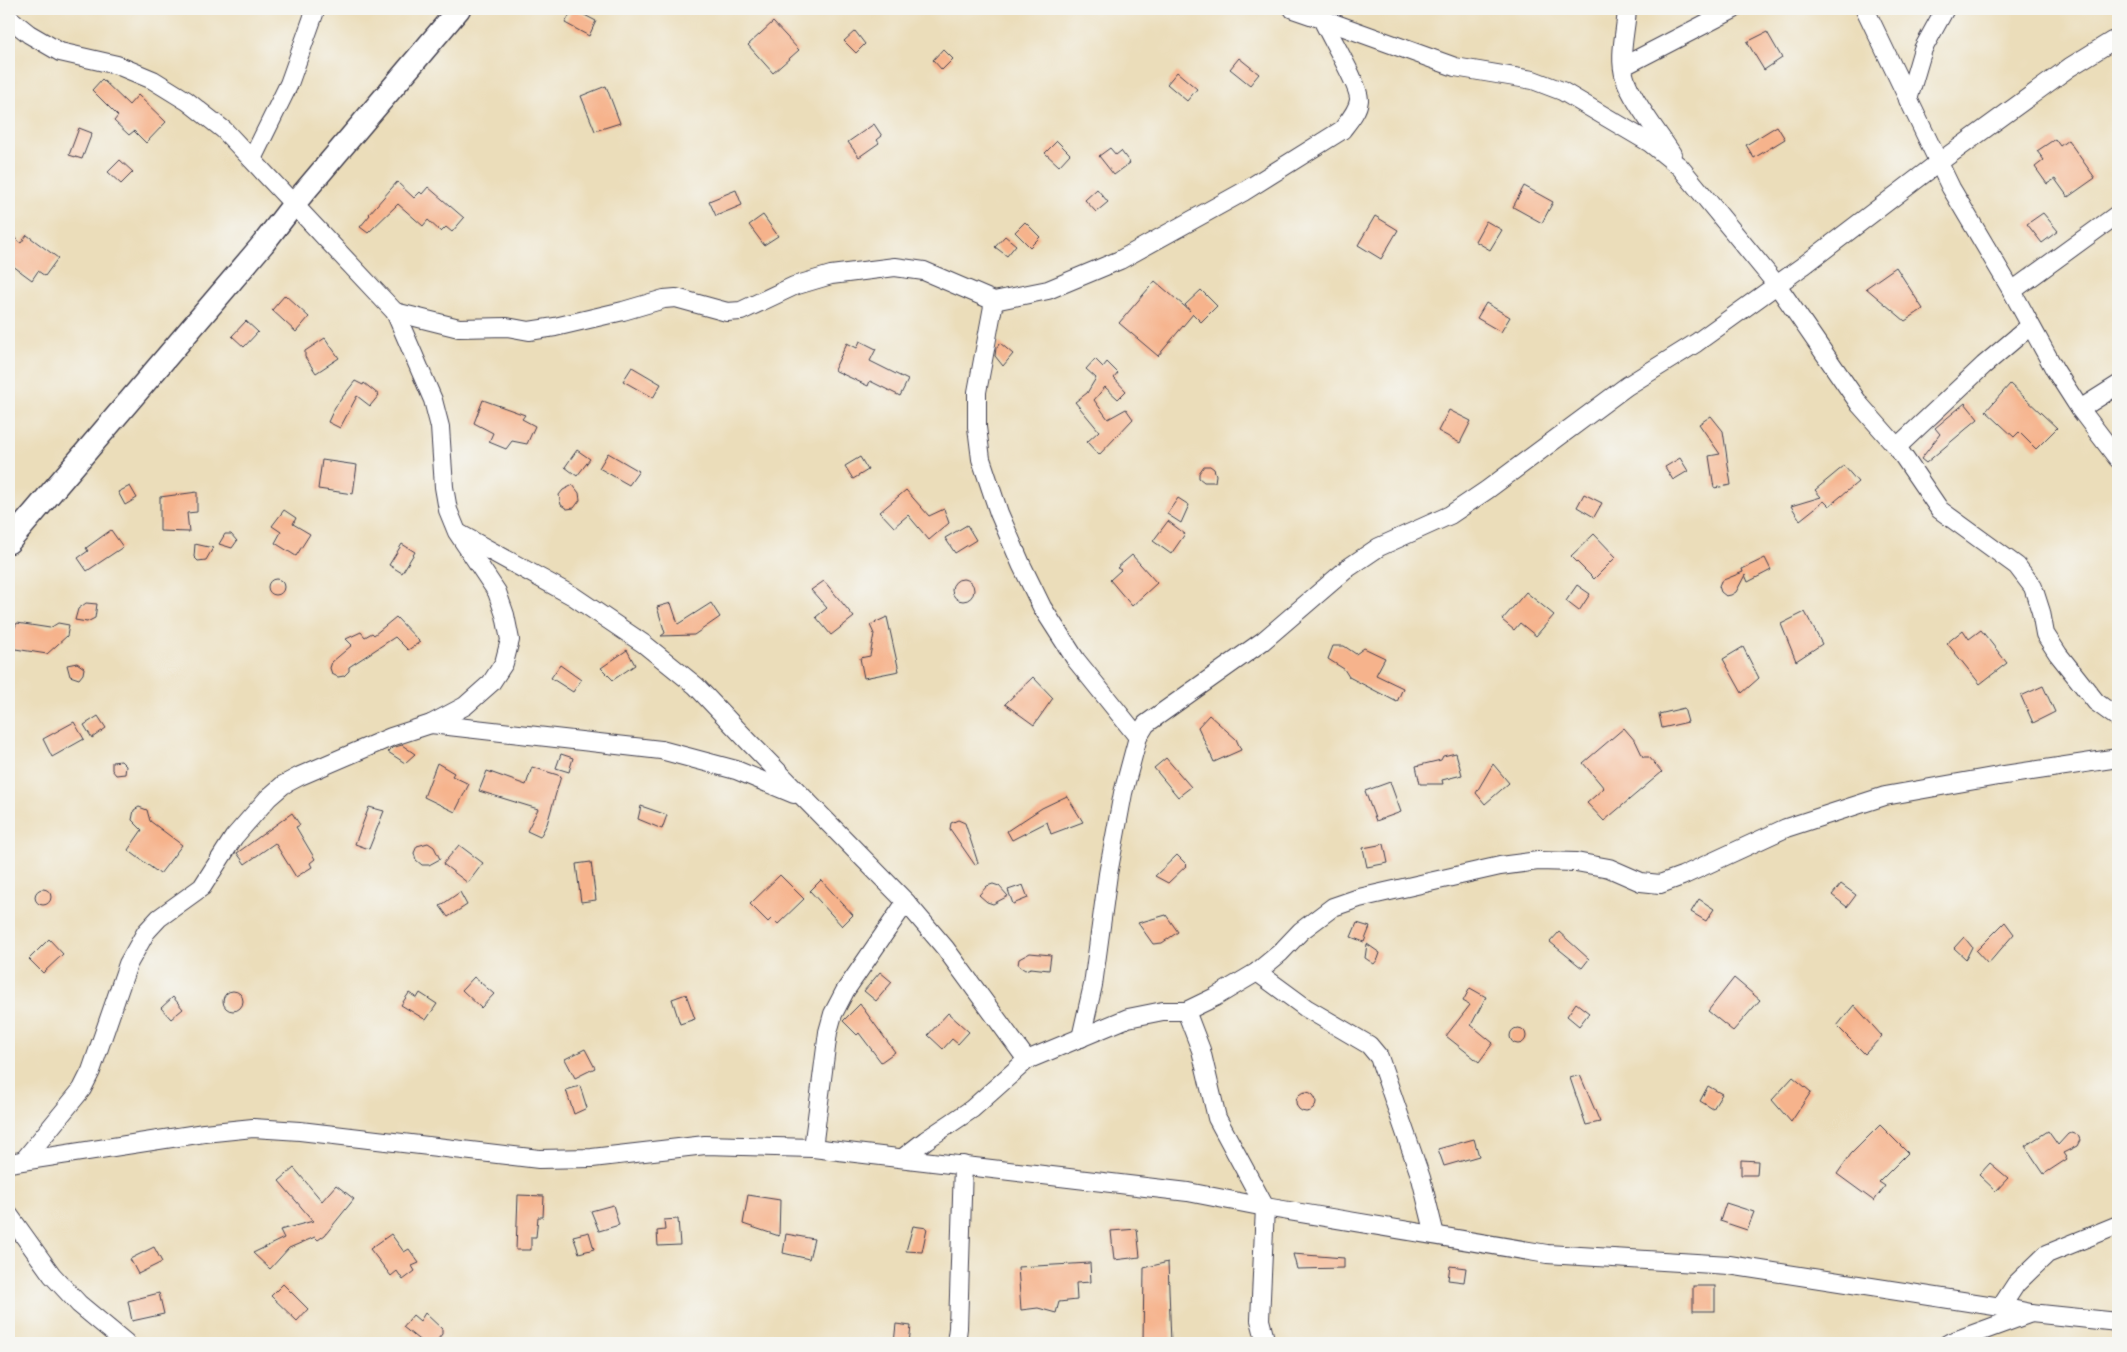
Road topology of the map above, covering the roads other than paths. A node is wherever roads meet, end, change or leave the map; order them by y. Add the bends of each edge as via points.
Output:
1 (314, 9) edge
2 (459, 9) edge
3 (1293, 9) edge
4 (1627, 9) edge
5 (1734, 9) edge
6 (1864, 9) edge
7 (1945, 9) edge
8 (9, 18) edge
9 (1322, 19) junction
10 (2118, 41) edge
11 (1624, 66) junction
12 (1908, 100) junction
13 (252, 159) junction
14 (1938, 163) junction
15 (1680, 167) junction
16 (294, 204) junction
17 (2118, 214) edge
18 (1777, 285) junction
19 (2012, 291) junction
20 (994, 301) junction
21 (395, 312) junction
22 (2030, 326) junction
23 (2118, 385) edge
24 (2080, 409) junction
25 (1897, 448) junction
26 (2118, 459) edge
27 (457, 532) junction
28 (9, 542) edge
29 (2118, 718) edge
30 (431, 724) junction
31 (1138, 737) junction
32 (2118, 758) edge
33 (804, 798) junction
34 (906, 902) junction
35 (1257, 972) junction
36 (1186, 1011) junction
37 (1081, 1038) junction
38 (1027, 1060) junction
39 (813, 1148) junction
40 (904, 1157) junction
41 (16, 1161) edge
42 (963, 1165) junction
43 (1265, 1207) junction
44 (9, 1215) edge
45 (2118, 1225) edge
46 (1435, 1235) junction
47 (2001, 1306) junction
48 (2030, 1313) junction
49 (2118, 1322) edge
50 (126, 1343) edge
51 (956, 1343) edge
52 (1266, 1343) edge
53 (1950, 1343) edge

1 - 13 street via 289,84
2 - 16 street
3 - 9 street
4 - 11 street
5 - 11 street
6 - 12 street
7 - 12 street via 1923,49
8 - 13 street via 60,52 117,65 153,80 188,101 224,130
9 - 15 street via 1455,68 1533,80 1562,91 1650,143
9 - 20 street via 1354,80 1359,100 1353,116 1342,130 1243,192 1120,260 1048,290
10 - 14 street via 2112,41 2070,67
11 - 15 street via 1625,78 1635,98
12 - 14 street
13 - 16 street
14 - 18 street
14 - 19 street
15 - 18 street
16 - 21 street
16 - 28 street
17 - 19 street
18 - 25 street via 1860,405
18 - 31 street via 1696,343 1627,386 1450,515 1379,547 1348,568 1263,641 1154,717
19 - 22 street
20 - 21 street via 924,272 895,267 831,275 794,286 741,310 727,312 676,298 664,299 555,327 529,330 459,328
20 - 31 street via 977,392 981,459 1020,564 1042,607 1076,660
21 - 27 street via 433,400 440,427 445,495
22 - 24 street
22 - 25 street
23 - 24 street
24 - 26 street
25 - 29 street via 1940,510 2017,566 2033,587 2046,634 2058,654 2096,702
27 - 30 street via 497,592 510,640 504,664 491,683 465,706
27 - 33 street via 573,596 644,644 696,686
30 - 33 street via 661,750 736,770
30 - 41 street via 391,737 300,776 268,798 234,837 202,887 158,918 146,932 128,964 82,1089
31 - 37 street via 1123,793 1093,985
32 - 35 street via 1885,796 1786,828 1660,884 1641,882 1609,868 1576,862 1538,861 1500,866 1359,898 1333,907 1315,919
33 - 34 street
34 - 38 street via 945,948
34 - 39 street via 845,990 833,1014
35 - 36 street
35 - 46 street via 1306,1008 1369,1045 1379,1057 1421,1178
36 - 37 street via 1163,1011 1128,1018
36 - 43 street via 1201,1050 1216,1118
37 - 38 street
38 - 40 street via 972,1109
39 - 40 street
39 - 41 street via 705,1145 592,1158 540,1158 253,1128 204,1132
40 - 42 street
42 - 43 street via 1188,1192
42 - 51 street
43 - 46 street
43 - 52 street via 1260,1320
44 - 50 street via 52,1275 79,1304
45 - 47 street via 2047,1254 2016,1284
46 - 47 street via 1547,1254 1729,1265
47 - 48 street
48 - 49 street
48 - 53 street

